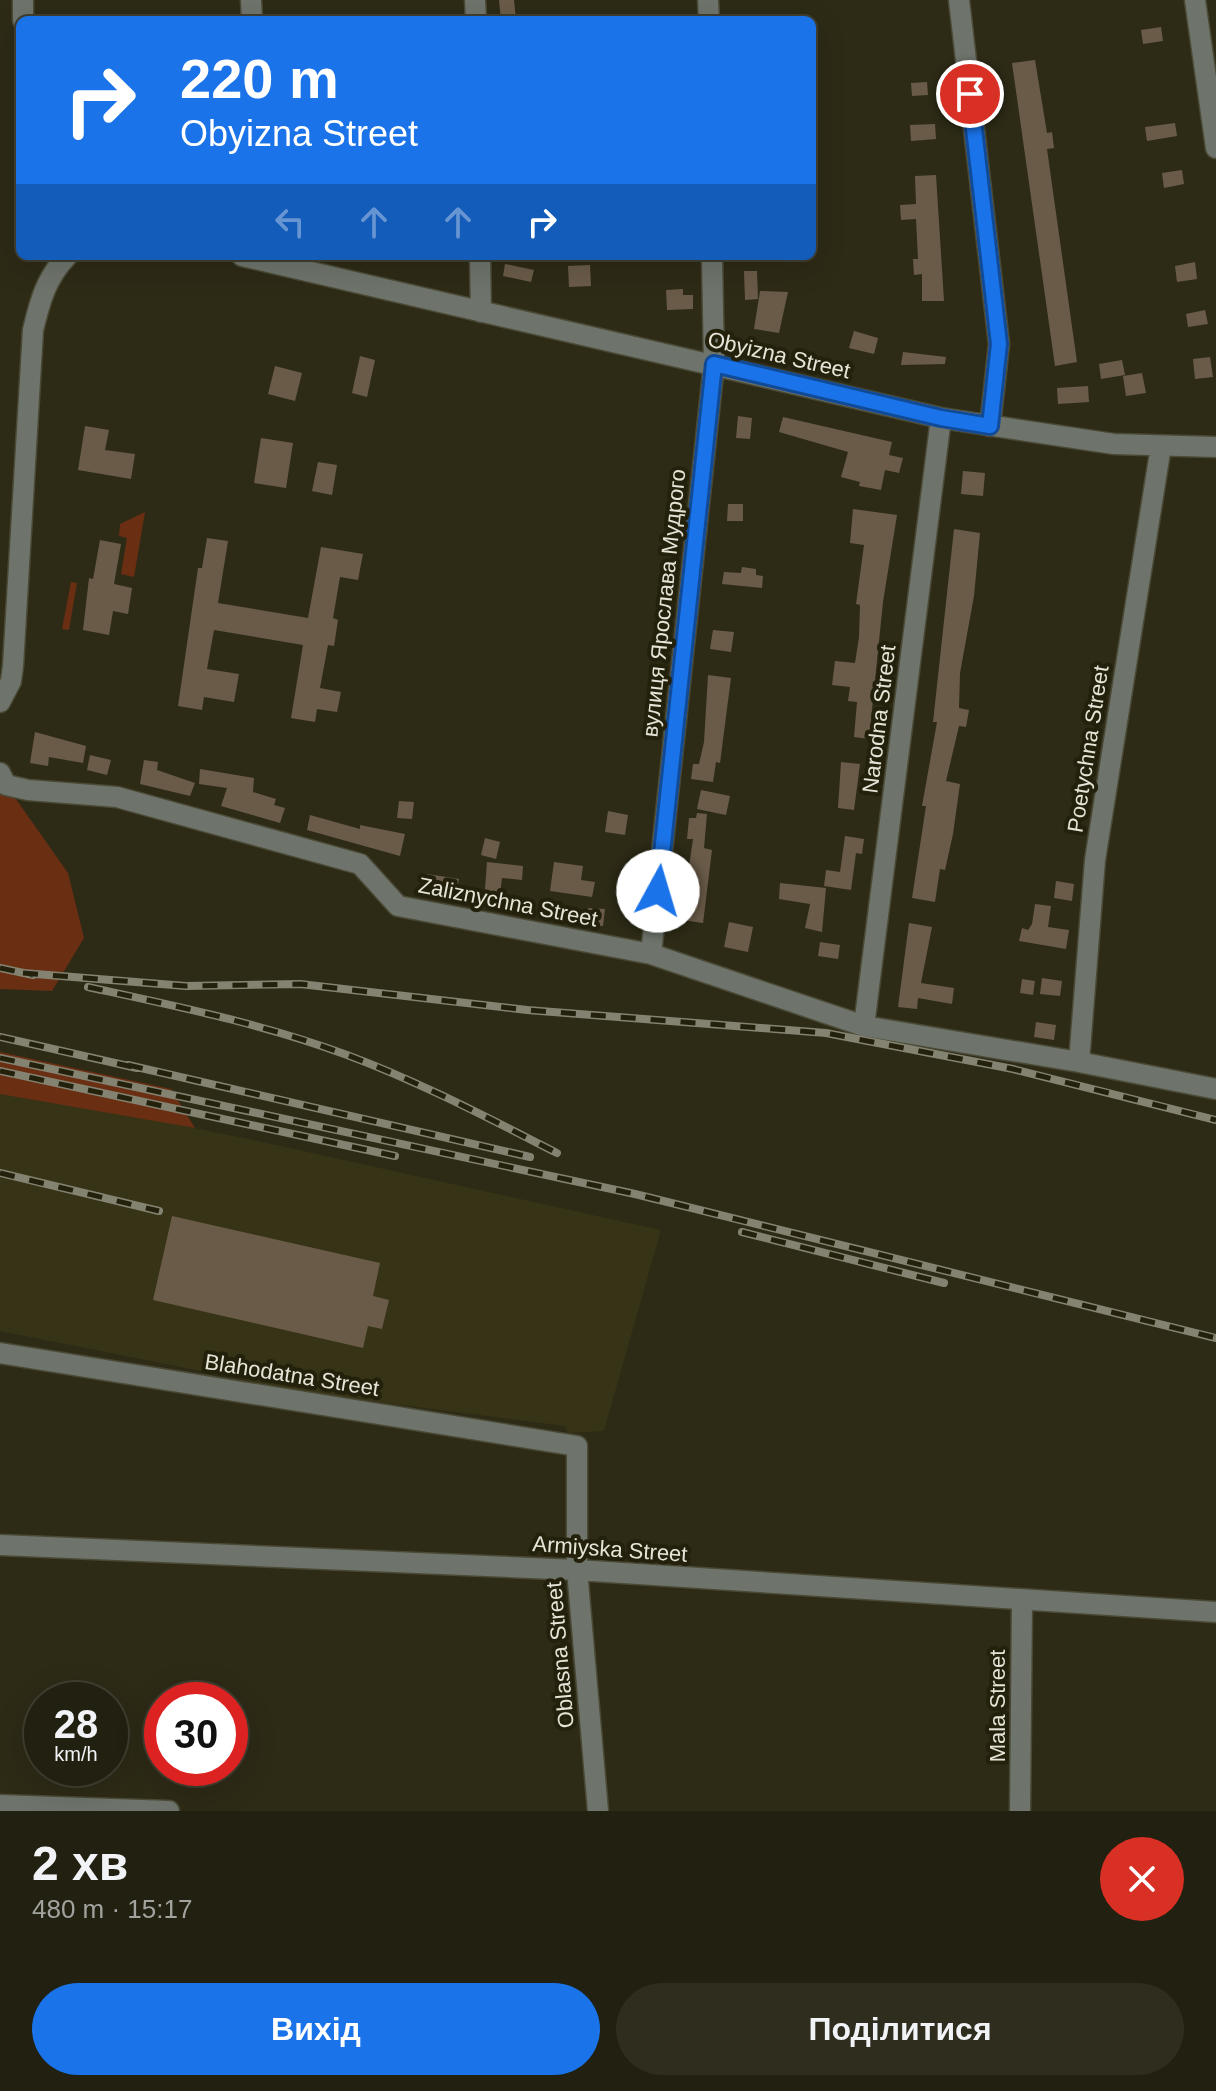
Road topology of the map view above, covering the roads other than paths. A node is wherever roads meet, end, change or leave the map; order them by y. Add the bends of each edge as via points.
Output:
1 (959, 0) edge
2 (1195, 0) edge
3 (1216, 148) edge
4 (63, 260) edge
5 (266, 260) edge
6 (480, 260) edge
7 (712, 260) edge
8 (481, 312) junction
9 (714, 364) junction
10 (941, 418) junction
11 (990, 426) junction
12 (1161, 446) junction
13 (1216, 447) edge
14 (0, 702) edge
15 (0, 773) edge
16 (651, 954) junction
17 (864, 1026) junction
18 (1079, 1062) junction
19 (1216, 1089) edge
20 (0, 1353) edge
21 (577, 1446) joint
22 (0, 1545) edge
23 (577, 1570) junction
24 (1022, 1601) junction
25 (1216, 1612) edge
26 (0, 1805) edge
27 (169, 1811) edge
28 (598, 1811) edge
29 (1020, 1811) edge

1 - 11 street via 999,344
2 - 3 street
4 - 14 street via 41,294 33,330 13,666
5 - 8 street, Obyizna Street
6 - 8 street
7 - 9 street, вулиця Ярослава Мудрого
8 - 9 street, Obyizna Street
9 - 10 street, Obyizna Street
9 - 16 street, вулиця Ярослава Мудрого
10 - 11 street, Obyizna Street
10 - 17 street, Narodna Street
11 - 12 street, Obyizna Street
12 - 13 street, Obyizna Street
12 - 18 street, Poetychna Street via 1095,860
15 - 16 street, Zaliznychna Street via 6,785 17,788 117,797 360,864 398,906
16 - 17 street, Zaliznychna Street
17 - 18 street, Zaliznychna Street
18 - 19 street, Zaliznychna Street
20 - 21 street, Blahodatna Street
21 - 23 street, Oblasna Street
22 - 23 street, Armiyska Street
23 - 24 street, Armiyska Street
23 - 28 street, Oblasna Street
24 - 25 street, Armiyska Street
24 - 29 street, Mala Street
26 - 27 street

